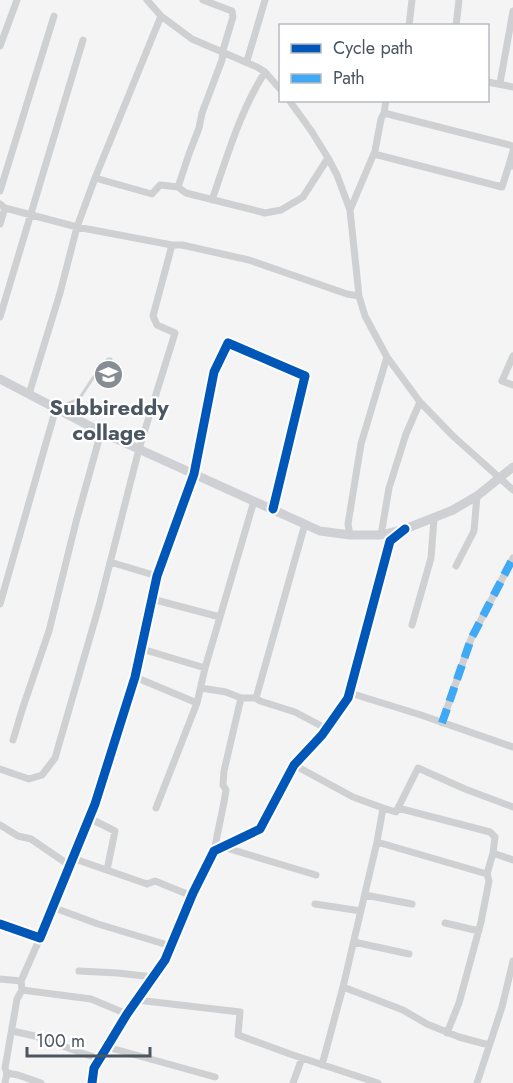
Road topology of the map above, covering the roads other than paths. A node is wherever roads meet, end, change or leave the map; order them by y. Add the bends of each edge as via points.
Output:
1 (17, 0) edge
2 (147, 0) edge
3 (203, 0) edge
4 (266, 0) edge
5 (412, 0) edge
6 (459, 0) edge
7 (513, 11) edge
8 (161, 15) junction
9 (54, 16) dead end
10 (409, 24) edge
11 (456, 24) edge
12 (83, 40) dead end
13 (0, 46) edge
14 (223, 52) junction
15 (247, 61) junction
16 (265, 72) junction
17 (489, 82) edge
18 (500, 83) junction
19 (513, 87) edge
20 (279, 89) edge
21 (290, 102) edge
22 (386, 102) edge
23 (384, 113) junction
24 (513, 147) edge
25 (513, 151) edge
26 (374, 154) junction
27 (328, 158) junction
28 (511, 165) edge
29 (95, 178) junction
30 (178, 187) junction
31 (0, 191) edge
32 (212, 200) junction
33 (2, 206) edge
34 (350, 210) junction
35 (31, 215) junction
36 (1, 220) edge
37 (77, 227) junction
38 (172, 244) junction
39 (359, 296) junction
40 (0, 317) edge
41 (513, 356) edge
42 (387, 357) junction
43 (111, 359) dead end
44 (0, 379) edge
45 (513, 385) edge
46 (29, 394) junction
47 (420, 402) junction
48 (60, 410) junction
49 (101, 432) junction
50 (139, 449) junction
51 (513, 467) edge
52 (194, 474) junction
53 (499, 478) junction
54 (513, 490) edge
55 (477, 495) junction
56 (254, 501) junction
57 (273, 509) junction
58 (434, 519) junction
59 (305, 524) junction
60 (405, 529) junction
61 (350, 535) junction
62 (381, 536) junction
63 (513, 558) edge
64 (110, 562) junction
65 (456, 566) dead end
66 (157, 576) junction
67 (152, 598) junction
68 (0, 604) edge
69 (220, 617) junction
70 (412, 625) dead end
71 (142, 649) junction
72 (205, 668) junction
73 (135, 677) junction
74 (201, 688) junction
75 (350, 693) junction
76 (241, 698) junction
77 (256, 698) junction
78 (197, 703) junction
79 (442, 723) junction
80 (327, 729) junction
81 (13, 740) dead end
82 (513, 747) edge
83 (294, 765) junction
84 (0, 769) edge
85 (513, 807) edge
86 (156, 808) dead end
87 (383, 808) junction
88 (398, 808) junction
89 (89, 818) junction
90 (0, 825) edge
91 (377, 842) junction
92 (224, 847) junction
93 (214, 851) junction
94 (493, 853) junction
95 (513, 860) edge
96 (71, 862) junction
97 (107, 870) junction
98 (487, 874) junction
99 (316, 875) dead end
100 (365, 895) junction
101 (192, 896) junction
102 (315, 904) dead end
103 (412, 904) dead end
104 (52, 907) junction
105 (361, 911) junction
106 (445, 923) dead end
107 (0, 924) edge
108 (479, 931) junction
109 (40, 938) junction
110 (354, 942) junction
111 (171, 946) junction
112 (409, 954) dead end
113 (513, 961) edge
114 (79, 971) dead end
115 (153, 977) junction
116 (0, 979) edge
117 (21, 981) junction
118 (343, 987) junction
119 (21, 990) junction
120 (137, 1000) junction
121 (128, 1014) junction
122 (12, 1031) junction
123 (447, 1032) junction
124 (489, 1045) junction
125 (107, 1047) junction
126 (302, 1058) junction
127 (99, 1059) junction
128 (322, 1065) junction
129 (7, 1073) junction
130 (215, 1077) dead end
131 (5, 1083) edge
132 (41, 1083) edge
133 (92, 1083) edge
134 (293, 1083) edge
135 (378, 1083) edge
136 (477, 1083) edge

1 - 13 street
2 - 8 street
3 - 14 street via 232,11
4 - 15 street
5 - 10 street
6 - 11 street
7 - 18 street
8 - 14 street via 192,39
8 - 29 street
9 - 31 street
12 - 35 street
14 - 15 street
14 - 30 street
15 - 16 street
16 - 20 street
16 - 32 street via 233,139
17 - 18 street
18 - 19 street
21 - 27 street
22 - 23 street
23 - 24 street
23 - 26 street
25 - 28 street
26 - 28 street via 502,187
26 - 34 street
27 - 32 street via 303,197 281,210 265,213
27 - 34 street
29 - 30 street via 152,194 160,184
29 - 37 street
30 - 32 street
33 - 35 street
33 - 36 street
34 - 39 street
35 - 37 street
35 - 40 street
37 - 38 street
37 - 46 street
38 - 39 street via 249,260
38 - 50 street via 153,316 157,325 175,333
39 - 42 street
41 - 45 street via 502,381
42 - 47 street
42 - 61 street via 361,444 348,524
43 - 48 lane via 79,399
44 - 46 main road
46 - 48 main road
47 - 53 street
47 - 62 street via 389,488
48 - 49 main road
48 - 68 street
49 - 50 main road
49 - 81 street via 49,631
50 - 52 main road
50 - 64 street
51 - 53 main road
52 - 56 main road
52 - 57 street via 214,372 228,343 305,376
52 - 66 street
53 - 54 street
53 - 55 main road
55 - 58 main road
55 - 65 street via 474,531
56 - 57 main road
56 - 69 street
57 - 59 main road
58 - 60 main road
58 - 70 street via 431,558
59 - 61 main road via 320,531
59 - 77 street
60 - 62 main road
60 - 75 street via 390,541
61 - 62 main road
63 - 79 street via 471,639
64 - 66 street
64 - 84 street via 55,758 42,775 29,779
66 - 67 street
67 - 69 street
67 - 71 street
69 - 72 street
71 - 72 street
71 - 73 street
72 - 74 street
73 - 78 street
73 - 89 street
74 - 76 street
74 - 78 street
75 - 79 street
75 - 80 street
76 - 77 street
76 - 93 street via 224,771 226,790
77 - 80 street
78 - 86 street
79 - 82 street
80 - 83 street
83 - 87 street via 353,797
83 - 92 street via 260,829
85 - 88 street via 418,768
87 - 88 street via 396,812
87 - 91 street
88 - 94 street via 490,832 495,837
89 - 96 street
89 - 97 street via 115,831
90 - 96 street
91 - 98 street
91 - 100 street
92 - 93 street
92 - 99 street
93 - 101 street
94 - 95 street
94 - 98 street
96 - 97 street
96 - 104 street
97 - 101 street via 147,884 154,881
98 - 108 street via 486,903
100 - 103 street
100 - 105 street
101 - 111 street
102 - 105 street
104 - 109 street
104 - 111 street
105 - 110 street
106 - 108 street
107 - 109 street
108 - 123 street
109 - 117 street
110 - 112 street
110 - 118 street
111 - 115 street
113 - 124 street
114 - 115 street
115 - 120 street
116 - 117 street
117 - 119 street
118 - 123 street
118 - 128 street
119 - 121 street via 91,999
119 - 122 street
120 - 121 street
120 - 126 street via 240,1012 237,1035
121 - 125 street
122 - 127 street
122 - 129 street
123 - 124 street
124 - 136 street
125 - 127 street
125 - 130 street
126 - 128 street
126 - 134 street
127 - 133 street
128 - 135 street
129 - 131 street
129 - 132 street

